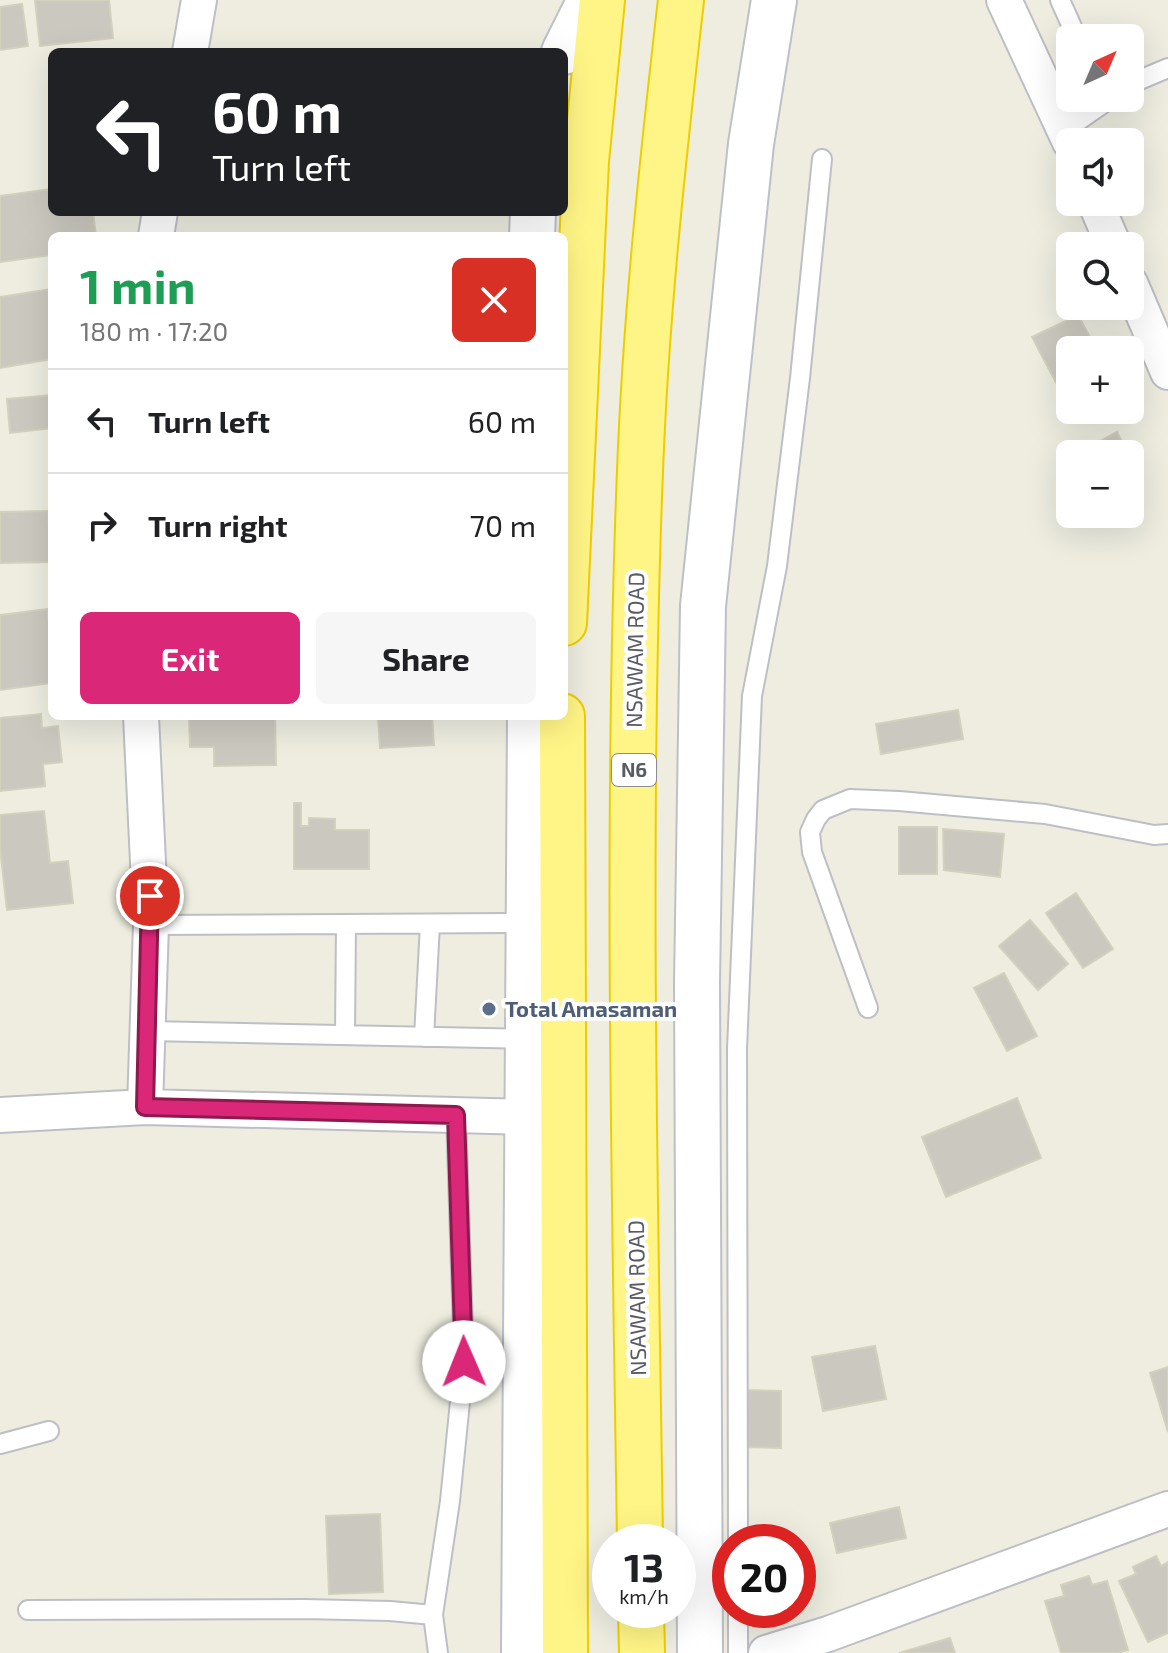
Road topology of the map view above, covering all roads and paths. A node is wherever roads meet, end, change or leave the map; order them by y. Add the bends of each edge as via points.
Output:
1 (199, 0) edge
2 (590, 0) edge
3 (602, 0) edge
4 (681, 0) edge
5 (774, 0) edge
6 (1004, 0) edge
7 (1060, 0) edge
8 (1071, 24) edge
9 (191, 48) edge
10 (566, 48) edge
11 (1168, 68) edge
12 (1144, 78) edge
13 (1093, 112) edge
14 (1063, 128) edge
15 (1076, 128) edge
16 (822, 159) dead end
17 (1144, 316) edge
18 (1168, 372) edge
19 (568, 539) edge
20 (141, 720) edge
21 (530, 720) edge
22 (562, 720) edge
23 (1168, 834) edge
24 (529, 923) junction
25 (430, 924) junction
26 (151, 925) junction
27 (346, 925) junction
28 (868, 1008) dead end
29 (148, 1031) junction
30 (345, 1035) junction
31 (424, 1037) junction
32 (529, 1039) junction
33 (145, 1107) junction
34 (0, 1115) edge
35 (456, 1115) junction
36 (529, 1117) junction
37 (49, 1431) dead end
38 (0, 1444) edge
39 (1168, 1509) edge
40 (640, 1524) edge
41 (738, 1524) edge
42 (28, 1610) dead end
43 (433, 1615) junction
44 (641, 1628) edge
45 (738, 1628) edge
46 (438, 1653) edge
47 (524, 1653) edge
48 (565, 1653) edge
49 (642, 1653) edge
50 (700, 1653) edge
51 (738, 1653) edge
52 (766, 1653) edge

1 - 9 street
2 - 10 main road
3 - 19 highway via 586,161
4 - 40 highway, NSAWAM ROAD / N6 via 654,232 636,590
5 - 50 main road via 751,144 703,606 697,983
6 - 14 street
7 - 8 lane
11 - 12 lane
13 - 15 lane
16 - 41 lane via 777,566 752,696 737,1049
17 - 18 street
20 - 26 street
21 - 24 main road
22 - 48 highway
23 - 28 lane via 1045,814 899,801 850,799 823,810 810,832 812,852
24 - 25 lane
24 - 32 main road
25 - 27 lane
25 - 31 lane
26 - 27 lane
26 - 29 street
27 - 30 lane
29 - 30 lane
29 - 33 street
30 - 31 lane
31 - 32 lane
32 - 36 main road
33 - 34 street
33 - 35 street
35 - 36 street
35 - 43 lane via 464,1362
36 - 47 main road
37 - 38 lane
39 - 52 street
42 - 43 lane via 304,1609
43 - 46 lane
44 - 49 highway
45 - 51 lane

